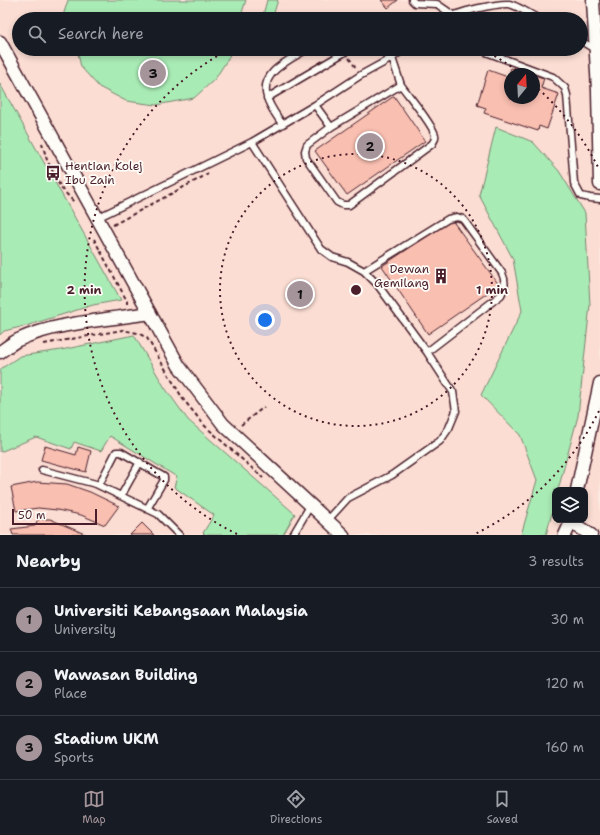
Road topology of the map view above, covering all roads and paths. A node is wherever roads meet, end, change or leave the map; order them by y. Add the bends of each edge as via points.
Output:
1 (412, 0) edge
2 (593, 0) edge
3 (507, 2) edge
4 (445, 12) edge
5 (464, 12) edge
6 (526, 12) edge
7 (0, 42) edge
8 (588, 45) edge
9 (596, 50) junction
10 (296, 56) edge
11 (335, 56) edge
12 (347, 56) edge
13 (395, 56) edge
14 (497, 56) edge
15 (392, 58) junction
16 (361, 75) junction
17 (401, 85) junction
18 (267, 98) junction
19 (315, 105) junction
20 (282, 124) junction
21 (331, 127) junction
22 (252, 142) junction
23 (42, 143) dead end
24 (213, 172) dead end
25 (600, 184) edge
26 (600, 199) edge
27 (77, 208) dead end
28 (97, 218) junction
29 (112, 226) dead end
30 (92, 234) dead end
31 (364, 271) junction
32 (128, 307) dead end
33 (150, 314) junction
34 (42, 344) dead end
35 (0, 352) edge
36 (427, 352) junction
37 (600, 383) edge
38 (264, 407) dead end
39 (231, 432) junction
40 (140, 462) junction
41 (42, 470) dead end
42 (265, 480) dead end
43 (99, 485) junction
44 (578, 487) edge
45 (121, 496) junction
46 (310, 506) junction
47 (147, 509) junction
48 (327, 521) junction
49 (570, 523) edge
50 (574, 523) edge
51 (179, 535) edge
52 (293, 535) edge
53 (343, 535) edge
54 (565, 535) edge
55 (591, 535) edge

1 - 4 lane via 415,3 437,4
2 - 9 street
3 - 5 lane
3 - 6 lane
7 - 28 street
8 - 9 lane
9 - 25 street
10 - 18 lane via 272,72 265,88
11 - 18 lane
12 - 16 path
13 - 15 lane
14 - 26 lane via 553,77 565,88 574,183 581,196
15 - 16 lane
15 - 17 lane
16 - 19 lane
17 - 21 lane
17 - 21 lane via 435,133 434,141 349,205 337,202 306,158 307,145
18 - 20 lane
19 - 20 lane
19 - 21 lane
20 - 22 lane
22 - 28 lane
22 - 31 lane via 321,249 332,257
23 - 27 path via 47,160 62,188
24 - 29 path
28 - 33 street
30 - 32 path via 127,300
31 - 36 lane via 377,284
31 - 36 lane via 448,219 463,219 502,273 505,288 500,295
33 - 35 street via 66,325 17,341
33 - 39 street via 179,366
34 - 42 path via 122,330 138,333 147,338 183,399 205,426
36 - 48 lane via 454,392 456,411 449,428 440,441 392,475 348,498
37 - 44 street
38 - 39 path
39 - 46 street
40 - 43 lane via 116,452
40 - 45 lane
40 - 47 lane via 164,477
41 - 43 lane
43 - 45 lane
45 - 47 lane
46 - 48 street
46 - 52 lane
47 - 51 lane via 158,514
48 - 53 street
49 - 54 street
50 - 55 street

